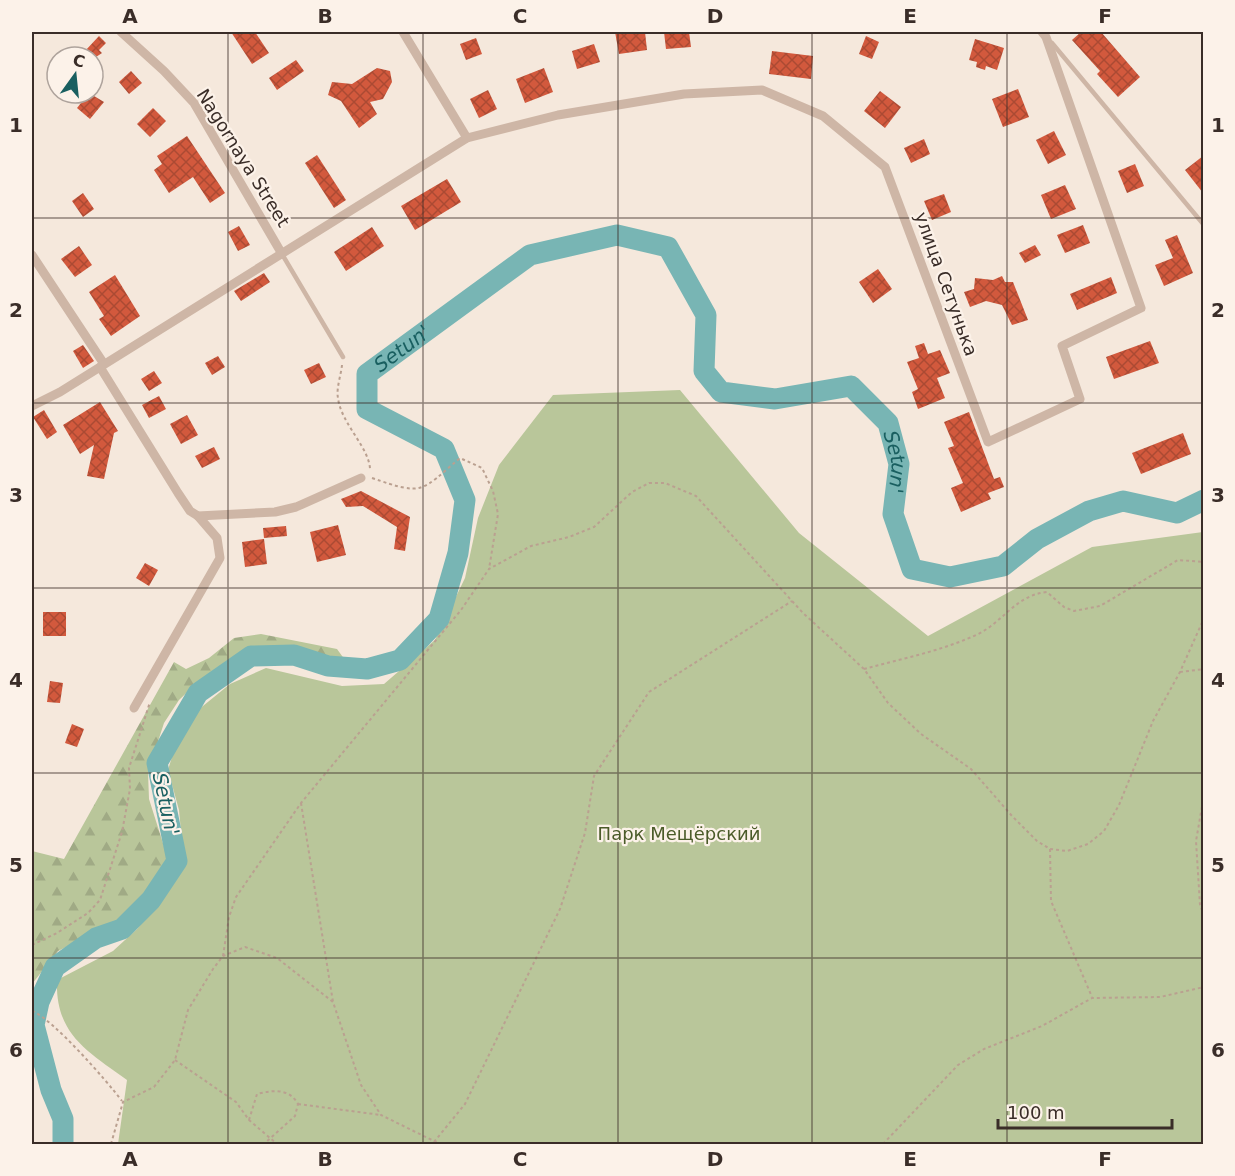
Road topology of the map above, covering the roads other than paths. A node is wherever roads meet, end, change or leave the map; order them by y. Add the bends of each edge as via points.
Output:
1 (121, 32) edge
2 (404, 32) edge
3 (1044, 34) edge
4 (467, 138) junction
5 (1203, 225) edge
6 (282, 254) junction
7 (32, 255) edge
8 (344, 357) road end
9 (102, 365) junction
10 (32, 406) edge
11 (361, 478) dead end
12 (198, 516) junction
13 (134, 708) dead end

1 - 6 street, Nagornaya Street via 165,71 194,104
2 - 4 street
3 - 4 street, улица Сетунька via 1141,308 1062,346 1080,399 988,442 885,167 823,116 762,90 695,94 558,115
3 - 5 lane
4 - 6 street
6 - 8 lane
6 - 9 street
7 - 9 street
9 - 10 street
9 - 12 street via 178,493
11 - 12 street via 296,507 275,512
12 - 13 street via 217,538 220,558

